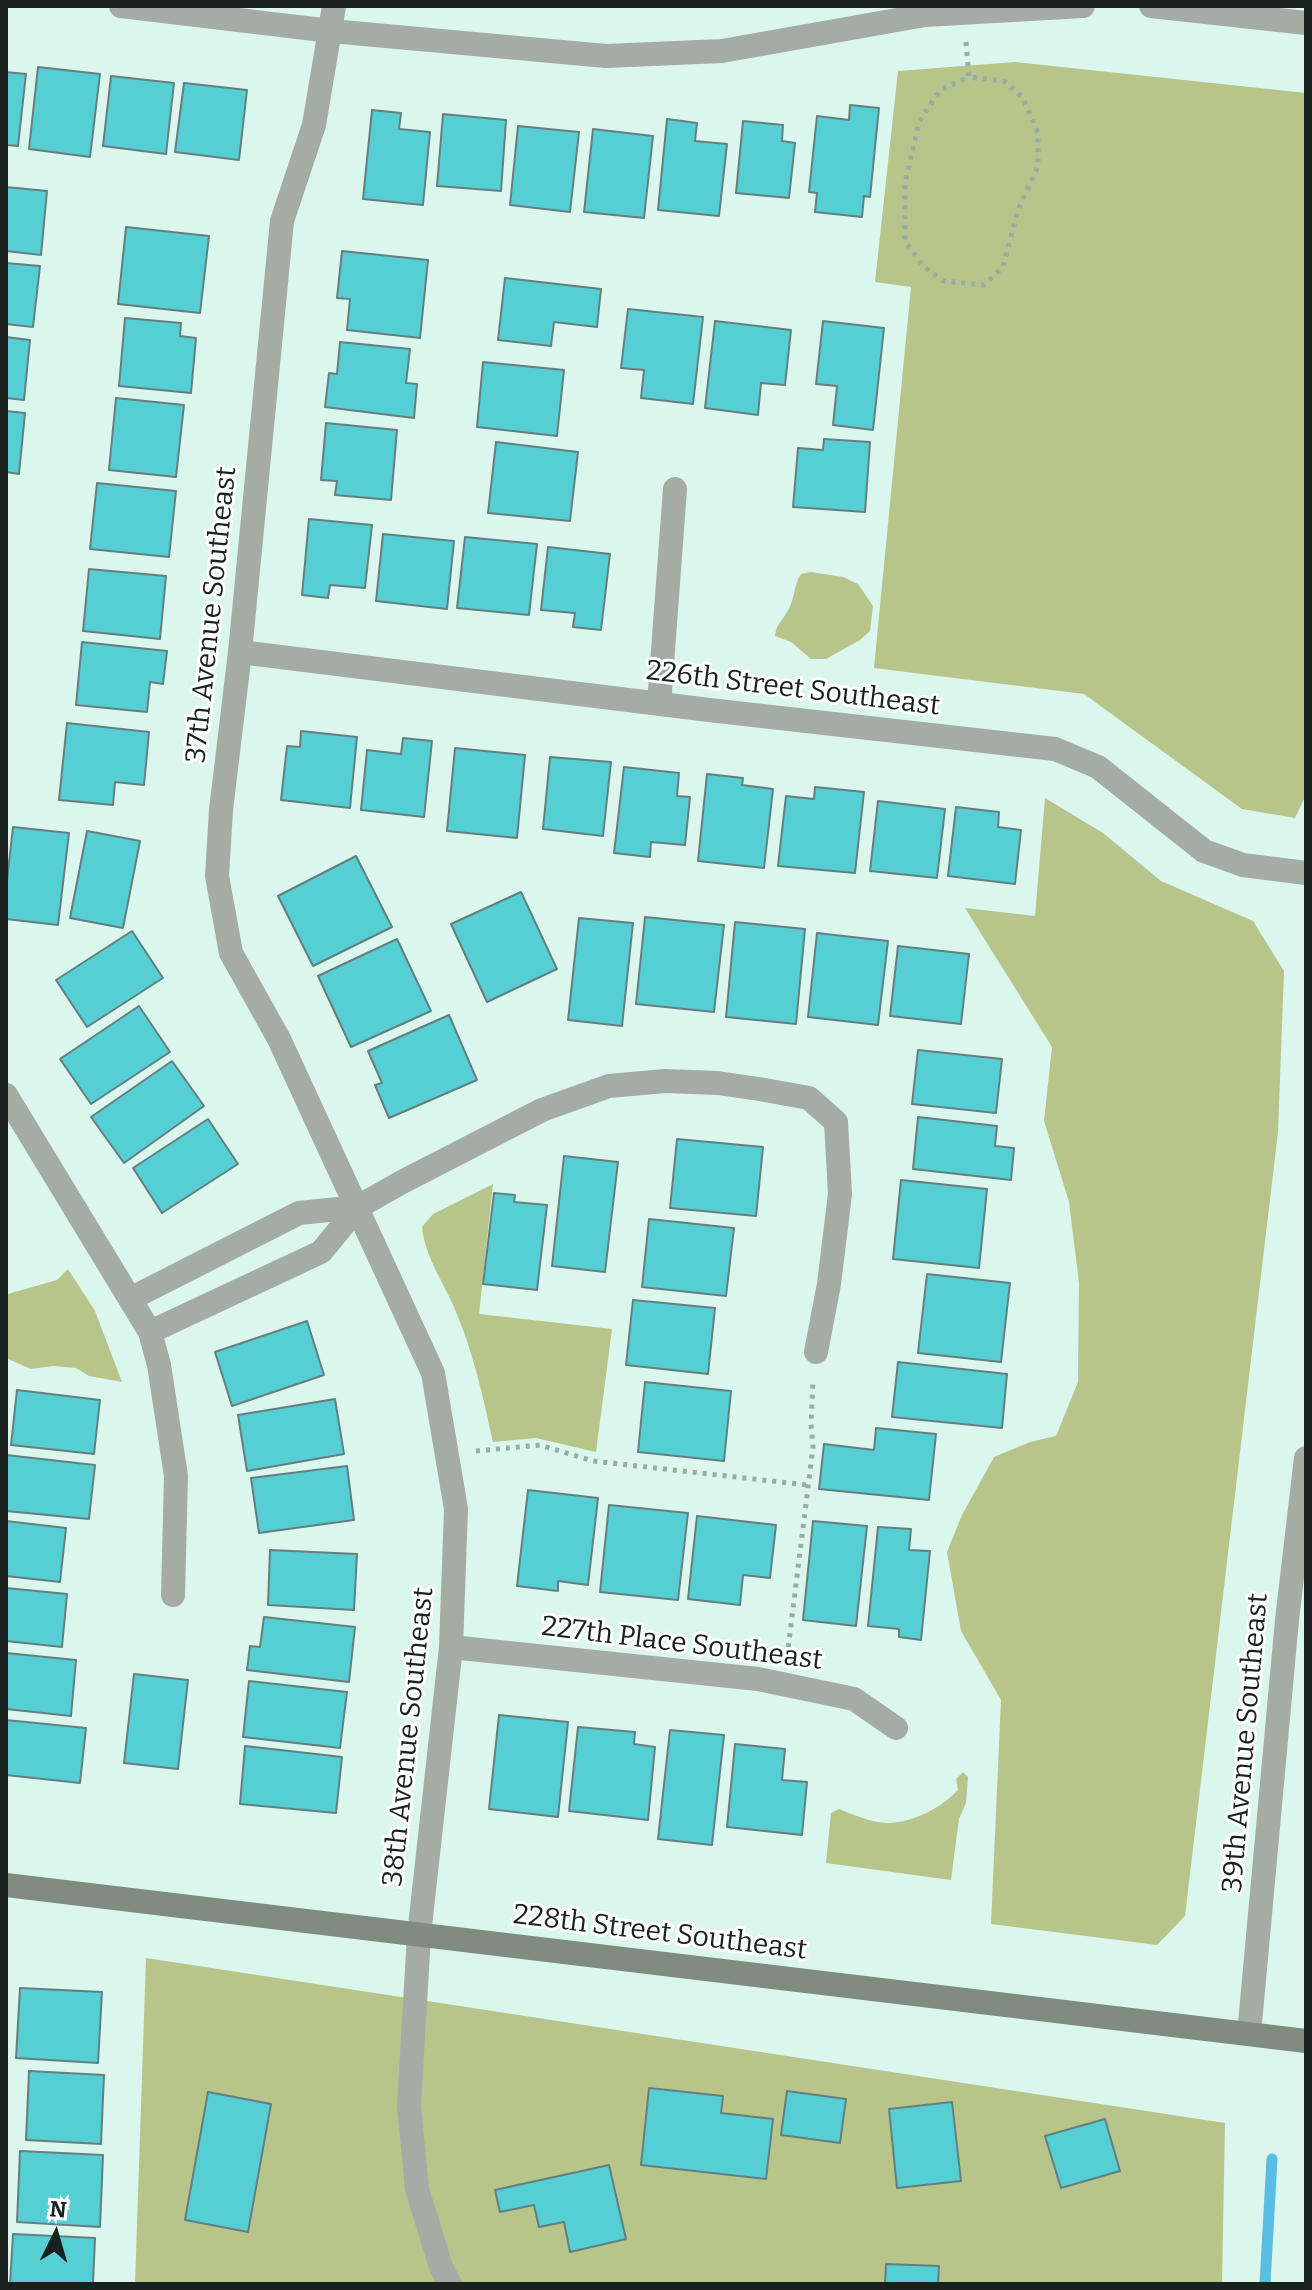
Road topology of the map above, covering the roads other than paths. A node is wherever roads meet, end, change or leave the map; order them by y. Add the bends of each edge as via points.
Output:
1 (121, 6) edge
2 (334, 6) edge
3 (1083, 6) edge
4 (1151, 6) edge
5 (924, 10) edge
6 (1306, 23) edge
7 (331, 31) junction
8 (675, 489) dead end
9 (240, 652) junction
10 (659, 704) junction
11 (1306, 873) edge
12 (6, 1095) edge
13 (358, 1207) junction
14 (130, 1299) junction
15 (150, 1332) junction
16 (816, 1352) road end
17 (1306, 1458) edge
18 (173, 1595) dead end
19 (451, 1647) junction
20 (896, 1728) dead end
21 (6, 1885) edge
22 (419, 1935) junction
23 (1249, 2034) junction
24 (1306, 2041) edge
25 (450, 2284) edge

1 - 7 street
2 - 7 street, 37th Avenue Southeast
3 - 5 street
4 - 6 street
5 - 7 street via 722,51 606,56
7 - 9 street, 37th Avenue Southeast via 314,125 282,221
8 - 10 street
9 - 10 street, 226th Street Southeast
9 - 13 street, 37th Avenue Southeast via 217,876 231,953 279,1039
10 - 11 street, 226th Street Southeast via 1055,749 1098,767 1204,851 1243,865
12 - 14 street
13 - 14 street via 299,1213
13 - 15 street via 321,1252
13 - 16 street via 542,1110 609,1086 718,1083 809,1098 836,1122 840,1194
13 - 19 street, 38th Avenue Southeast via 433,1373 456,1509
14 - 15 street
15 - 18 street via 176,1476
17 - 23 street, 39th Avenue Southeast
19 - 20 street, 227th Place Southeast via 784,1684 854,1699
19 - 22 street, 38th Avenue Southeast
21 - 22 main road, 228th Street Southeast
22 - 23 main road, 228th Street Southeast
22 - 25 street, 38th Avenue Southeast via 409,2106 417,2189
23 - 24 main road, 228th Street Southeast

